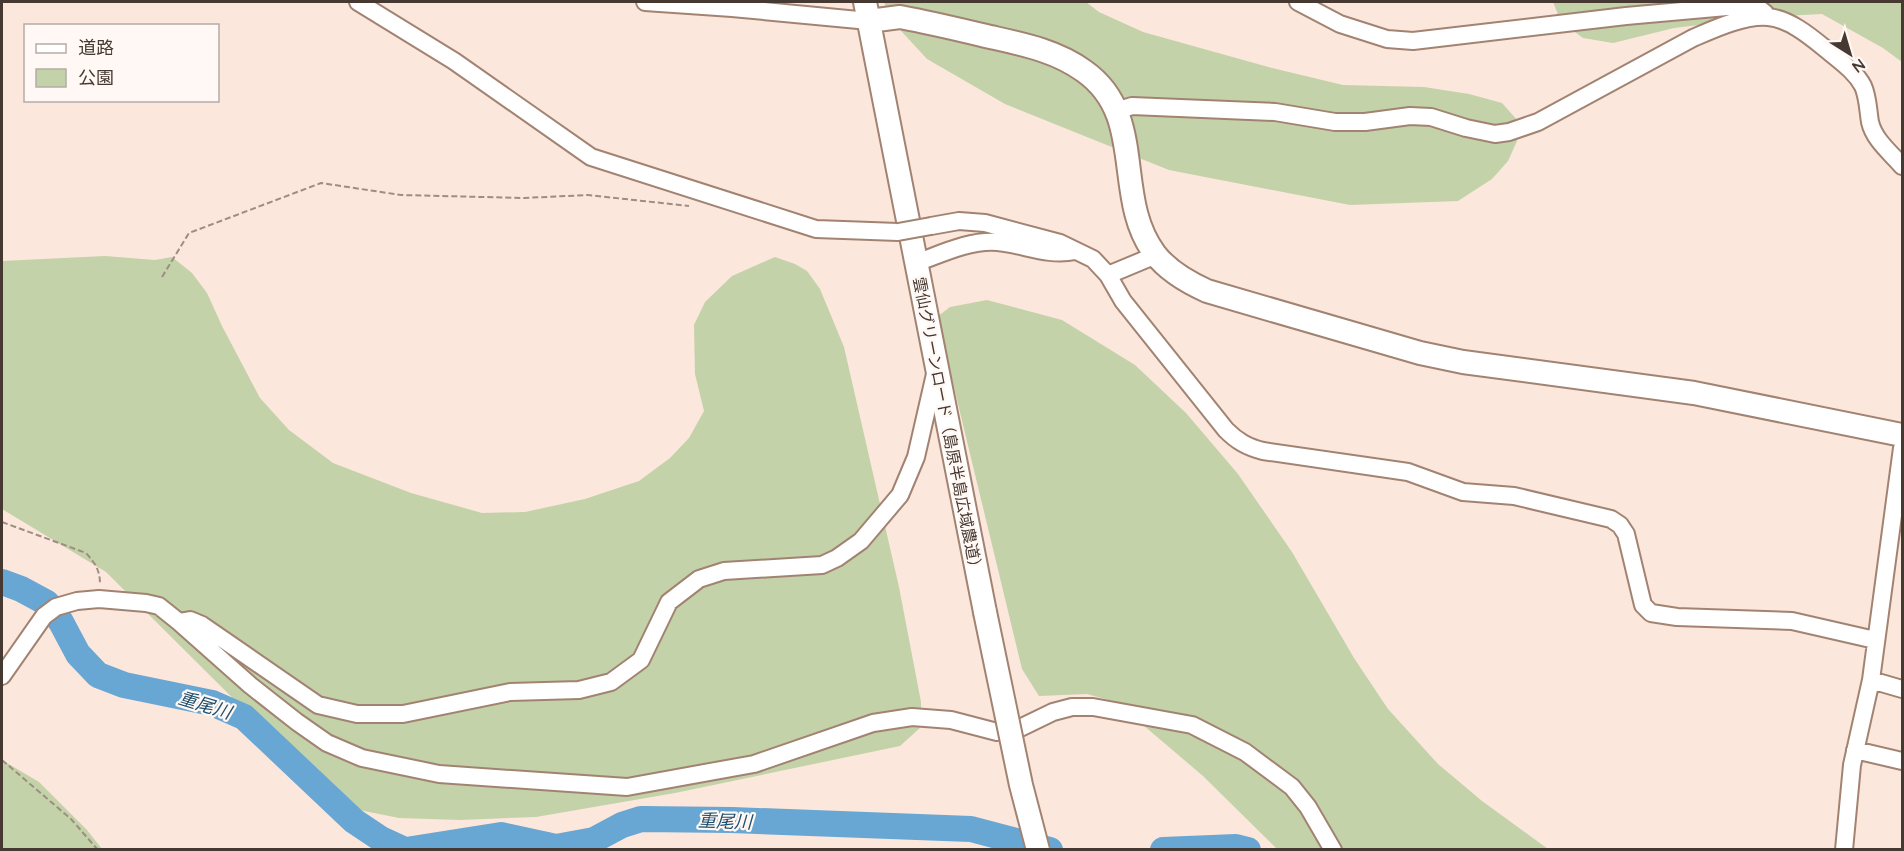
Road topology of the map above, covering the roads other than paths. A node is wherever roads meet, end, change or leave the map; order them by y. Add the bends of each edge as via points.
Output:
1 (358, 2) edge
2 (645, 2) edge
3 (1298, 2) edge
4 (867, 11) edge
5 (1768, 17) junction
6 (1116, 111) junction
7 (1902, 166) edge
8 (1076, 250) junction
9 (1156, 255) junction
10 (916, 263) junction
11 (1108, 275) junction
12 (937, 364) junction
13 (1902, 435) edge
14 (1902, 448) edge
15 (179, 622) junction
16 (1875, 640) junction
17 (2, 676) edge
18 (1871, 680) junction
19 (1902, 689) edge
20 (1855, 750) junction
21 (1902, 761) edge
22 (1038, 849) edge
23 (1333, 849) edge
24 (1844, 849) edge

1 - 8 street, bridge via 454,61 591,157 816,229 898,232 959,221 985,223
2 - 4 street
3 - 5 street via 1340,24 1387,39 1413,41 1749,5
4 - 6 street via 1037,48 1086,72
4 - 10 street, 雲仙グリーンロード（島原半島広域農道）
5 - 6 street via 1742,20 1693,38 1539,122 1509,132 1495,134 1421,116 1335,122 1244,110 1132,106
5 - 7 street via 1814,39 1855,75 1863,88 1877,138
6 - 9 street via 1126,145 1136,217
8 - 10 street via 1052,253 996,242 969,244
8 - 11 street via 1093,259
9 - 11 street
9 - 13 street via 1170,270 1206,291 1420,353 1694,393
10 - 12 street, 雲仙グリーンロード（島原半島広域農道）
11 - 16 street via 1123,301 1226,430 1248,447 1408,472 1463,492 1514,496 1611,519 1626,534 1643,605 1651,613 1792,621
12 - 15 street via 916,457 900,495 861,541 822,565 724,571 699,579 669,602 641,660 611,682 579,690 510,692 402,714 357,714 318,705 202,625 190,620
12 - 22 street, 雲仙グリーンロード（島原半島広域農道）, bridge via 1021,785
14 - 16 street
15 - 17 street via 159,606 146,603 77,601 50,611
15 - 23 street via 250,685 327,743 362,758 439,774 627,787 754,764 873,723 912,717 951,720 997,732 1020,728 1072,707 1093,707 1192,725 1245,752 1292,787
16 - 18 street
18 - 19 street
18 - 20 street
20 - 21 street
20 - 24 street

